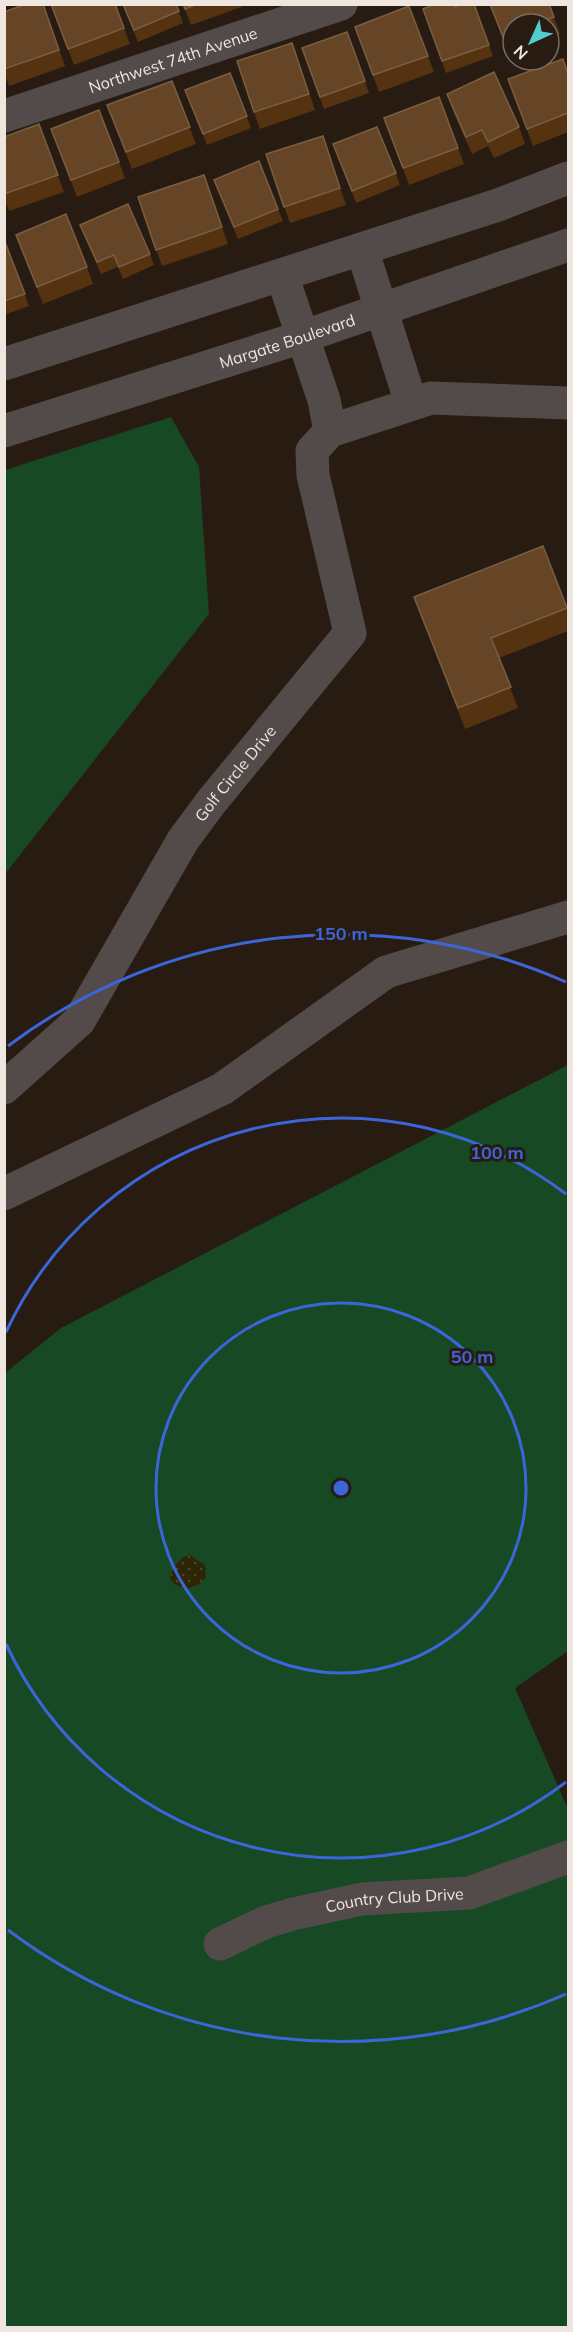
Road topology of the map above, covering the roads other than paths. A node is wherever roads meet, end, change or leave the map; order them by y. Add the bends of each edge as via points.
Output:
1 (342, 4) edge
2 (4, 116) edge
3 (568, 178) edge
4 (568, 245) edge
5 (362, 249) junction
6 (282, 275) junction
7 (381, 311) junction
8 (302, 337) junction
9 (4, 364) edge
10 (568, 403) edge
11 (411, 404) junction
12 (4, 431) edge
13 (330, 431) junction
14 (568, 917) edge
15 (4, 1088) edge
16 (4, 1194) edge
17 (568, 1857) edge
18 (220, 1944) dead end

1 - 2 street, Northwest 74th Avenue
3 - 5 street
4 - 7 street, Margate Boulevard
5 - 6 street
5 - 7 street
6 - 8 street
6 - 9 street
7 - 8 street, Margate Boulevard
7 - 11 street
8 - 12 street, Margate Boulevard
8 - 13 street via 324,400
10 - 11 street via 432,398
11 - 13 street
13 - 15 street, Golf Circle Drive via 312,451 313,475 350,633 183,840 79,1021
14 - 16 street via 386,972 222,1089
17 - 18 street, Country Club Drive via 469,1893 362,1899 302,1911

